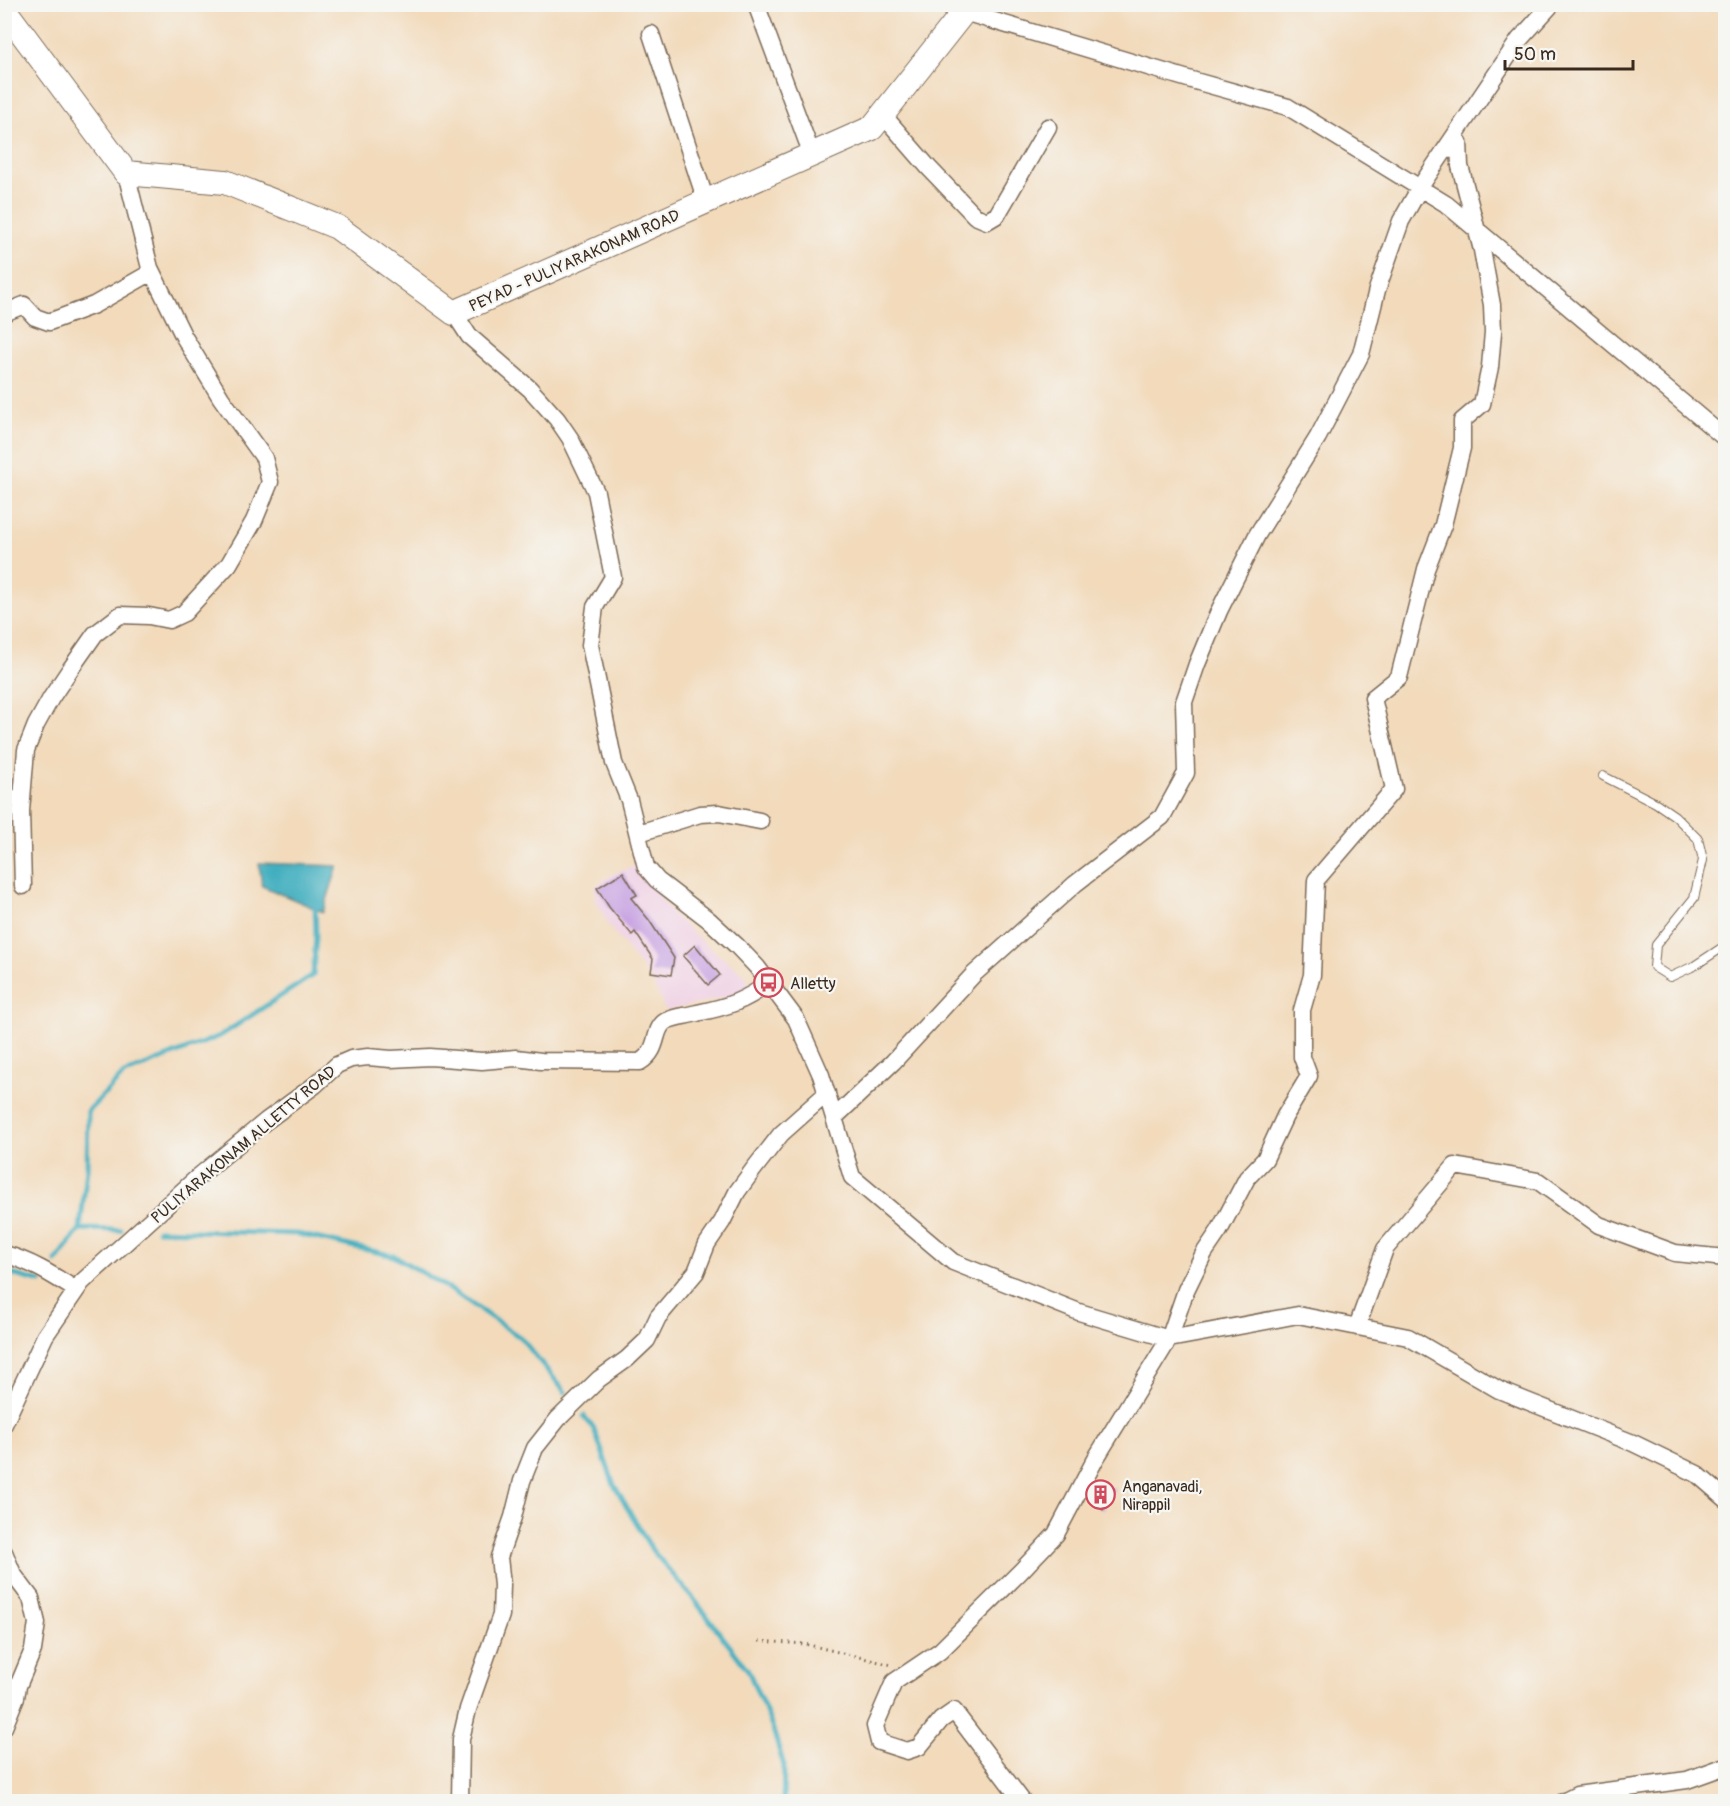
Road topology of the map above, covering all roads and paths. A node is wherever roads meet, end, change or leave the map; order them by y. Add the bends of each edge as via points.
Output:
1 (756, 4) edge
2 (1552, 4) edge
3 (967, 8) edge
4 (4, 9) edge
5 (651, 34) dead end
6 (883, 115) junction
7 (1048, 128) dead end
8 (1453, 150) dead end
9 (812, 155) junction
10 (126, 173) junction
11 (1420, 188) junction
12 (706, 201) junction
13 (1478, 230) junction
14 (152, 272) junction
15 (4, 313) edge
16 (454, 313) junction
17 (1725, 439) edge
18 (1603, 776) dead end
19 (4, 797) edge
20 (22, 800) junction
21 (760, 821) dead end
22 (639, 833) junction
23 (23, 886) dead end
24 (1725, 945) edge
25 (769, 982) junction
26 (827, 1093) junction
27 (834, 1118) junction
28 (4, 1254) edge
29 (1725, 1258) edge
30 (76, 1290) junction
31 (1357, 1327) junction
32 (1169, 1339) junction
33 (4, 1424) edge
34 (1725, 1499) edge
35 (4, 1552) edge
36 (759, 1641) dead end
37 (911, 1670) junction
38 (4, 1727) edge
39 (1725, 1766) edge
40 (460, 1802) edge
41 (1023, 1802) edge
42 (1563, 1802) edge

1 - 9 street
2 - 11 street via 1519,40
3 - 6 main road, PEYAD - PULIYARAKONAM ROAD
3 - 11 street via 1195,81 1288,106
4 - 10 main road
5 - 12 street
6 - 7 street via 975,216 987,221 997,215
6 - 9 main road, PEYAD - PULIYARAKONAM ROAD via 872,128
8 - 13 street via 1459,142 1460,166
9 - 12 main road, PEYAD - PULIYARAKONAM ROAD
10 - 14 street
10 - 16 main road, PEYAD - PULIYARAKONAM ROAD via 225,182 337,227
11 - 13 street
11 - 27 street via 1401,221 1377,290 1361,354 1318,437 1257,535 1197,664 1184,702 1186,773 1162,817 1075,884 974,974
12 - 16 main road, PEYAD - PULIYARAKONAM ROAD
13 - 17 street
13 - 32 street via 1493,332 1482,404 1462,421 1462,448 1399,677 1373,698 1394,789 1316,880 1312,975 1302,1010 1302,1057 1309,1076 1265,1160 1247,1178 1204,1253
14 - 15 street via 94,305 49,322 35,317 24,305
14 - 20 street via 190,347 264,458 270,482 254,521 229,564 184,613 169,620 120,615 95,634 36,725 26,750
16 - 22 street via 469,336 530,389 557,419 596,492 613,577 595,607 590,645 614,763
18 - 24 lane via 1656,803 1698,840 1703,860 1694,898 1656,945 1654,967 1670,977
19 - 20 street
20 - 23 street
21 - 22 street via 719,813 700,814
22 - 25 street via 646,867 657,880 709,920
25 - 26 street via 796,1019
25 - 30 street, PULIYARAKONAM ALLETTY ROAD via 744,1000 664,1022 652,1051 639,1062 358,1057 343,1062 198,1177
26 - 27 street
26 - 40 street via 781,1134 753,1170 707,1244 696,1272 658,1317 647,1340 599,1379 535,1448 499,1557 501,1615 461,1739
27 - 32 street via 852,1178 952,1263 1079,1312
28 - 30 street via 21,1258
29 - 31 street via 1675,1253 1599,1225 1538,1181 1455,1166 1385,1249
30 - 33 street, PULIYARAKONAM ALLETTY ROAD via 45,1336
31 - 32 street via 1298,1315
31 - 34 street via 1408,1337 1499,1390 1633,1443 1697,1474
32 - 37 street via 1096,1458 1056,1534 940,1651
35 - 38 street via 13,1574 31,1598 37,1623 33,1650
36 - 37 path via 805,1644
37 - 41 street via 894,1682 885,1702 875,1726 879,1742 907,1751 919,1747 941,1720 954,1711
39 - 42 street via 1687,1780 1577,1795

